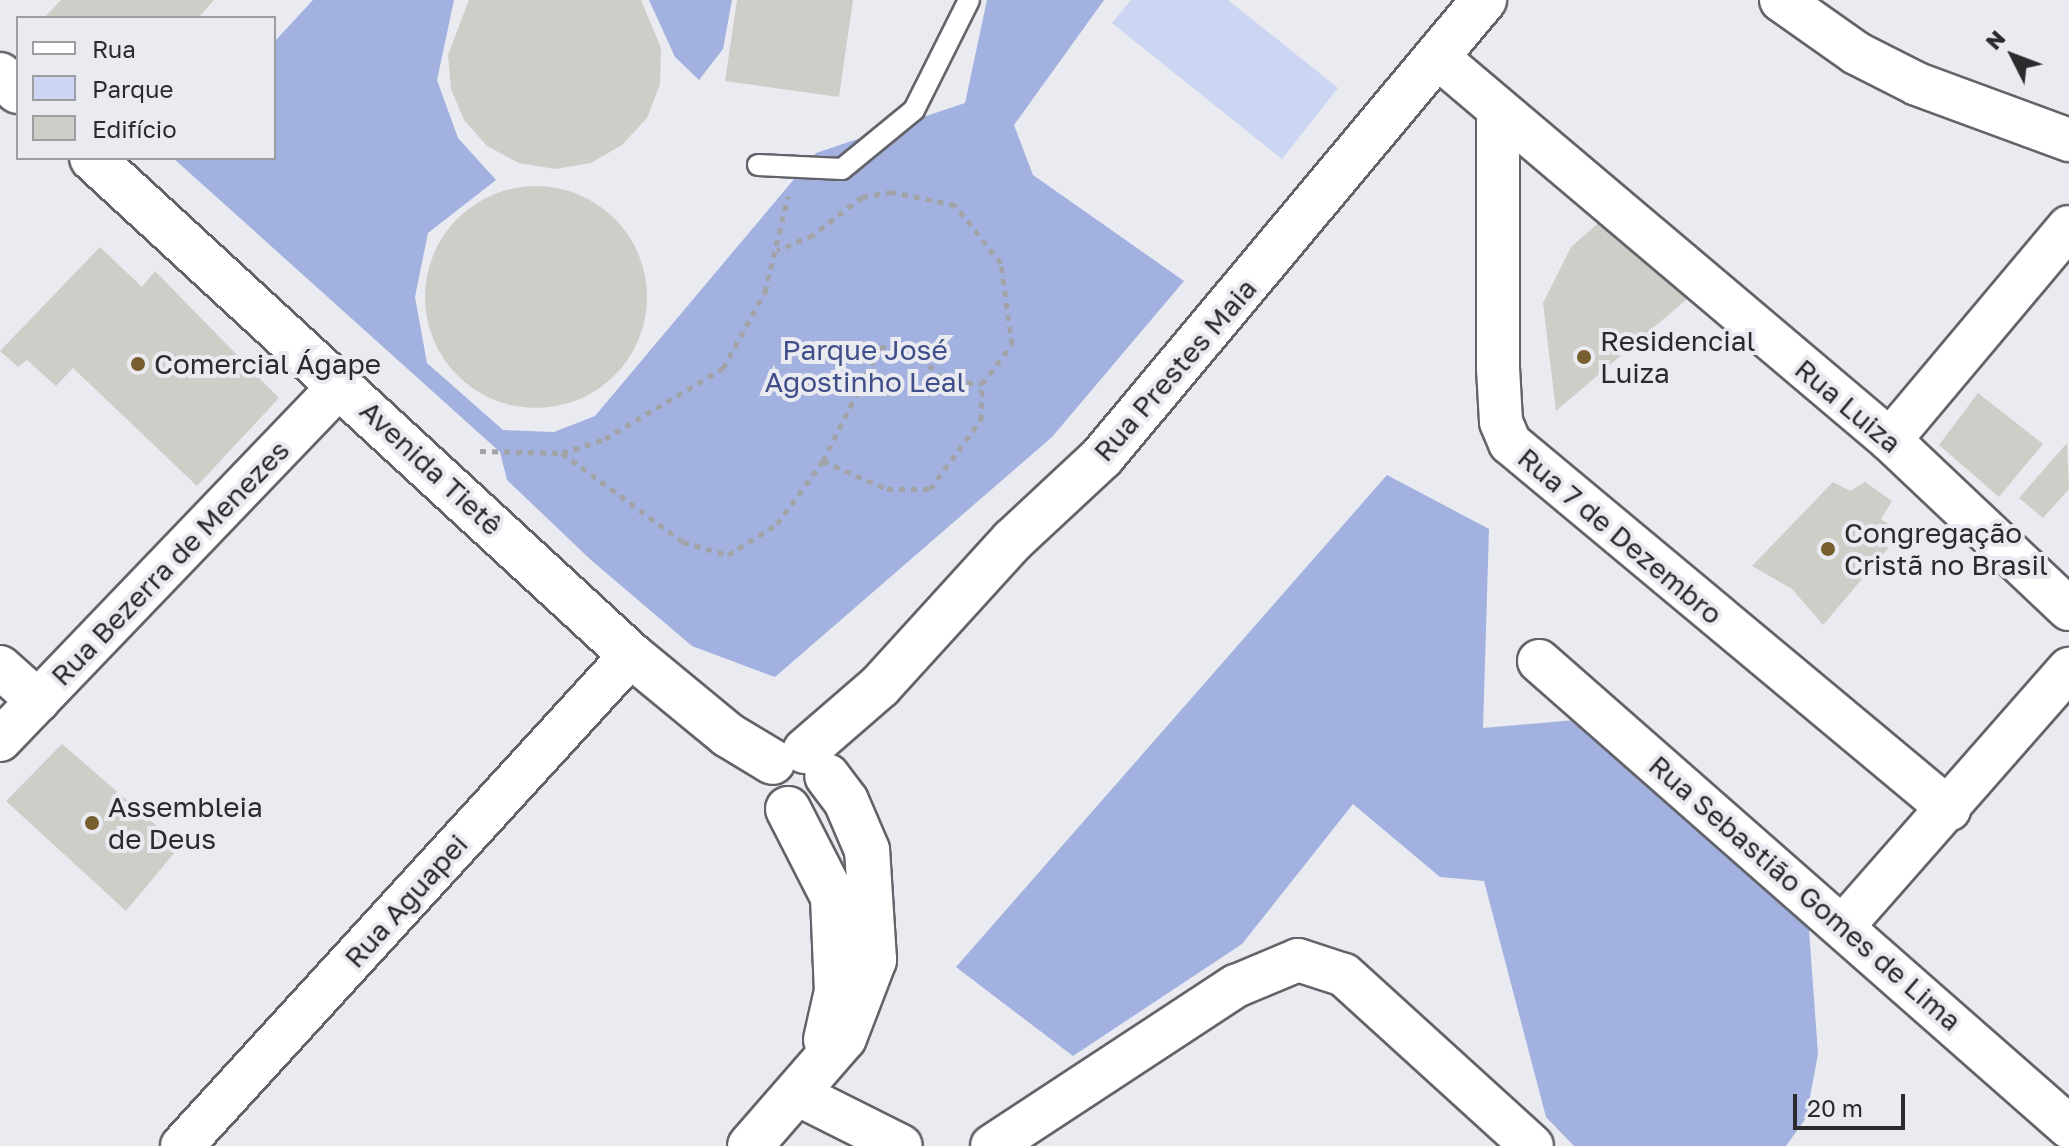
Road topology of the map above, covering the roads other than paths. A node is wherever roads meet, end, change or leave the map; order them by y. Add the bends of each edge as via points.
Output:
1 (969, 0) edge
2 (1484, 0) edge
3 (1781, 0) edge
4 (1436, 56) junction
5 (0, 75) edge
6 (16, 89) edge
7 (1498, 114) junction
8 (2069, 140) edge
9 (94, 160) edge
10 (758, 165) dead end
11 (2069, 227) edge
12 (341, 384) junction
13 (1890, 440) junction
14 (2069, 609) edge
15 (631, 655) junction
16 (1539, 661) dead end
17 (0, 667) edge
18 (2069, 669) edge
19 (38, 701) junction
20 (0, 740) edge
21 (789, 770) junction
22 (1949, 809) junction
23 (1844, 925) junction
24 (807, 1080) junction
25 (2069, 1127) edge
26 (2069, 1136) edge
27 (182, 1146) edge
28 (750, 1146) edge
29 (901, 1146) edge
30 (992, 1146) edge
31 (1532, 1146) edge
32 (2059, 1146) edge

1 - 10 lane via 914,110 842,169
2 - 4 street, Rua Prestes Maia
3 - 8 street via 1856,53 1917,84
4 - 7 street, Rua Luiza
4 - 21 street, Rua Prestes Maia via 1102,457 1013,540 845,720
5 - 6 street
7 - 13 street, Rua Luiza
7 - 22 street, Rua 7 de Dezembro via 1498,368 1501,422 1510,443
9 - 12 street, Avenida Tietê
11 - 13 street
12 - 15 street, Avenida Tietê
12 - 19 street, Rua Bezerra de Menezes
13 - 14 street, Rua Luiza
15 - 21 street, Avenida Tietê
15 - 27 street, Rua Aguapei
16 - 23 street, Rua Sebastião Gomes de Lima
17 - 19 street
18 - 22 street
19 - 20 street, Rua Bezerra de Menezes
21 - 24 street, Avenida Tietê via 825,872 839,941 837,991
22 - 23 street
23 - 25 street, Rua Sebastião Gomes de Lima
24 - 28 street, Avenida Tietê
24 - 29 street
26 - 32 street
30 - 31 street via 1236,986 1298,960 1344,975

